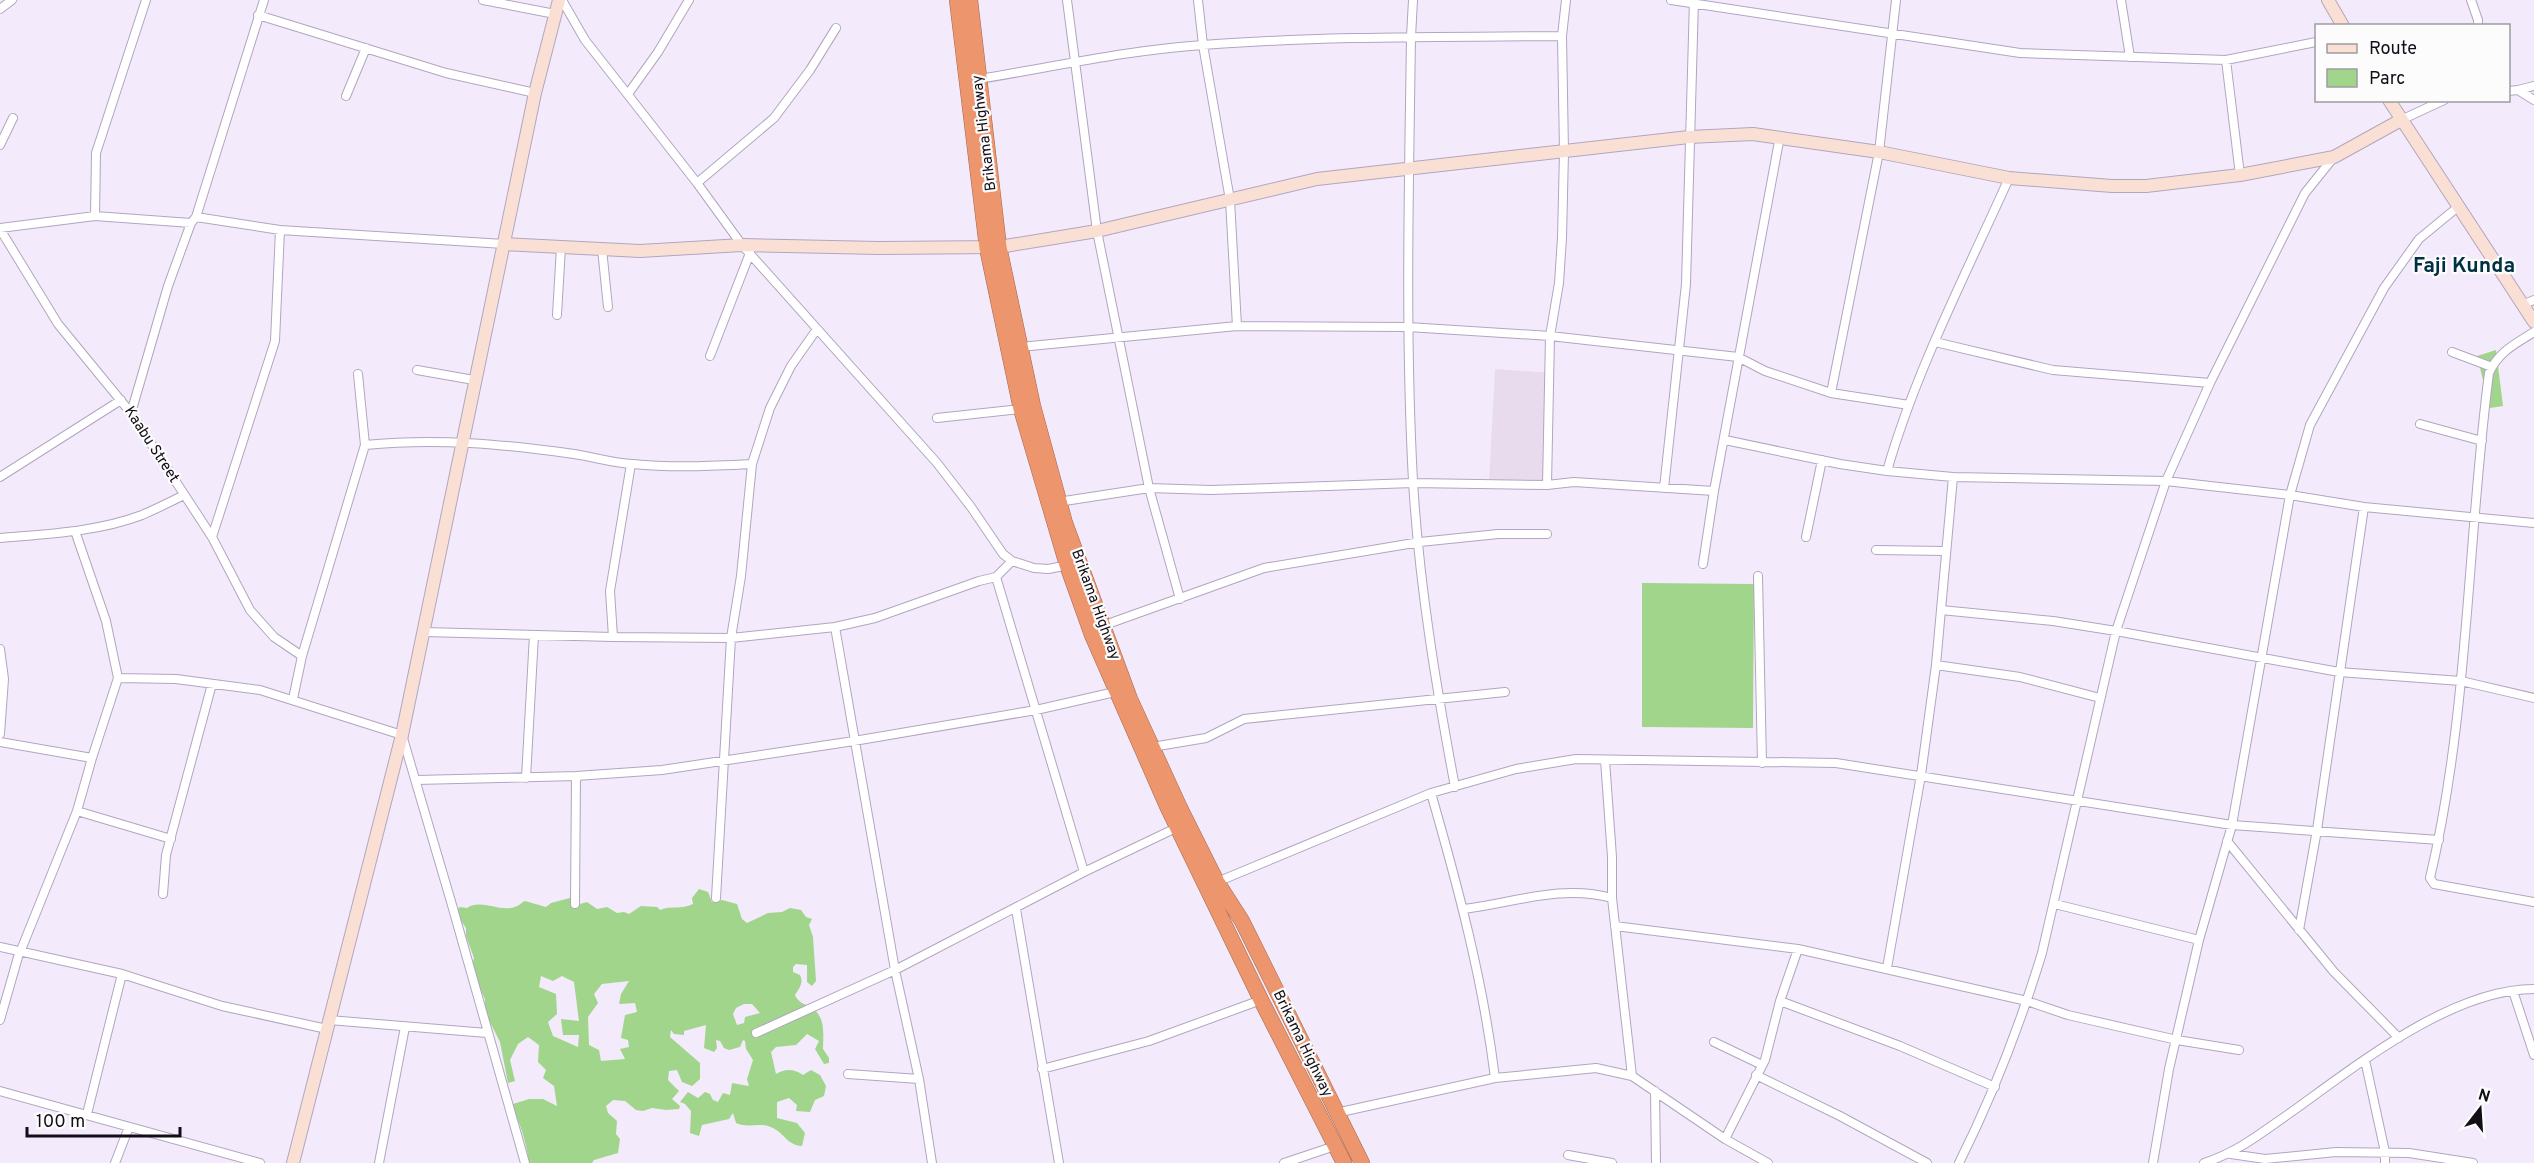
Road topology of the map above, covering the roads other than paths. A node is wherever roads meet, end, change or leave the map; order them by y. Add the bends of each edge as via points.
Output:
1 (12, 0) edge
2 (146, 0) edge
3 (264, 0) edge
4 (483, 0) edge
5 (560, 0) edge
6 (689, 0) edge
7 (957, 0) edge
8 (970, 0) edge
9 (1067, 0) edge
10 (1198, 0) edge
11 (1413, 0) edge
12 (1566, 0) edge
13 (1671, 0) edge
14 (1896, 0) edge
15 (2121, 0) edge
16 (2328, 0) edge
17 (2471, 0) edge
18 (1694, 2) edge
19 (0, 9) edge
20 (555, 14) junction
21 (258, 15) junction
22 (2342, 24) edge
23 (2478, 24) edge
24 (836, 28) dead end
25 (1893, 35) junction
26 (1562, 36) junction
27 (1411, 37) junction
28 (2315, 42) edge
29 (1203, 45) junction
30 (366, 48) junction
31 (2130, 57) junction
32 (2226, 60) junction
33 (1075, 64) junction
34 (979, 79) junction
35 (2534, 86) edge
36 (2518, 90) junction
37 (2510, 91) edge
38 (535, 93) junction
39 (628, 94) junction
40 (346, 96) dead end
41 (2534, 100) edge
42 (2390, 102) edge
43 (2441, 102) edge
44 (13, 118) dead end
45 (2401, 120) junction
46 (1780, 136) junction
47 (1689, 137) junction
48 (0, 145) edge
49 (1564, 152) junction
50 (1879, 152) junction
51 (2334, 157) junction
52 (1410, 169) junction
53 (2240, 175) junction
54 (2009, 178) junction
55 (697, 183) junction
56 (1230, 200) junction
57 (2459, 206) junction
58 (95, 216) junction
59 (194, 220) junction
60 (0, 229) edge
61 (280, 230) junction
62 (1097, 231) junction
63 (504, 244) junction
64 (561, 247) junction
65 (993, 248) junction
66 (602, 249) junction
67 (746, 249) junction
68 (2528, 302) edge
69 (608, 307) dead end
70 (557, 315) dead end
71 (2534, 322) edge
72 (1238, 326) junction
73 (1408, 327) junction
74 (817, 329) junction
75 (2534, 332) edge
76 (1550, 336) junction
77 (1119, 339) junction
78 (1935, 342) junction
79 (1020, 347) junction
80 (1679, 351) junction
81 (2452, 352) dead end
82 (710, 356) dead end
83 (1738, 357) junction
84 (2492, 367) junction
85 (417, 370) dead end
86 (358, 374) dead end
87 (474, 380) junction
88 (2210, 383) junction
89 (1831, 393) junction
90 (121, 400) junction
91 (1909, 405) junction
92 (1021, 409) junction
93 (131, 413) junction
94 (938, 418) dead end
95 (2420, 424) dead end
96 (1725, 440) junction
97 (461, 441) junction
98 (2482, 441) junction
99 (364, 445) junction
100 (1822, 460) junction
101 (631, 464) junction
102 (752, 464) junction
103 (1887, 471) junction
104 (0, 477) edge
105 (1953, 477) junction
106 (2166, 481) junction
107 (1413, 483) junction
108 (1546, 484) junction
109 (1149, 488) junction
110 (1664, 488) junction
111 (1714, 491) junction
112 (184, 495) junction
113 (2289, 495) junction
114 (1058, 502) junction
115 (2364, 507) junction
116 (2476, 520) junction
117 (2534, 524) edge
118 (75, 531) junction
119 (1547, 534) dead end
120 (212, 537) junction
121 (1806, 537) dead end
122 (0, 538) edge
123 (1420, 542) junction
124 (1876, 550) dead end
125 (1946, 551) junction
126 (1012, 561) junction
127 (1073, 564) junction
128 (1703, 564) dead end
129 (1758, 576) dead end
130 (996, 578) junction
131 (1180, 598) junction
132 (1941, 610) junction
133 (1102, 626) junction
134 (835, 627) junction
135 (2116, 631) junction
136 (424, 632) junction
137 (534, 635) junction
138 (613, 637) junction
139 (730, 638) junction
140 (0, 650) edge
141 (302, 656) junction
142 (2262, 658) junction
143 (1936, 665) junction
144 (2338, 672) junction
145 (118, 678) junction
146 (2461, 681) junction
147 (212, 684) junction
148 (1115, 692) junction
149 (1505, 692) dead end
150 (2100, 698) junction
151 (2534, 698) edge
152 (293, 699) junction
153 (1439, 701) junction
154 (1036, 710) junction
155 (0, 734) edge
156 (402, 735) junction
157 (854, 741) junction
158 (0, 742) edge
159 (1152, 747) junction
160 (92, 758) junction
161 (725, 760) junction
162 (1605, 760) junction
163 (1762, 763) junction
164 (1921, 775) junction
165 (576, 776) junction
166 (526, 778) junction
167 (416, 780) junction
168 (1455, 786) junction
169 (1431, 793) junction
170 (2077, 800) junction
171 (77, 811) junction
172 (2232, 825) junction
173 (1178, 827) junction
174 (2317, 830) junction
175 (171, 839) junction
176 (2439, 840) junction
177 (2227, 841) junction
178 (1084, 872) junction
179 (1217, 882) junction
180 (163, 894) dead end
181 (717, 898) dead end
182 (1612, 898) junction
183 (2534, 902) edge
184 (575, 904) dead end
185 (2055, 904) junction
186 (1016, 909) junction
187 (1464, 909) junction
188 (1242, 921) junction
189 (1615, 926) junction
190 (1226, 929) junction
191 (2299, 930) junction
192 (2199, 940) junction
193 (0, 947) edge
194 (1798, 949) junction
195 (20, 950) junction
196 (1887, 968) junction
197 (895, 970) junction
198 (122, 974) junction
199 (2534, 989) edge
200 (2513, 991) junction
201 (1261, 1000) junction
202 (1780, 1001) junction
203 (2027, 1001) junction
204 (0, 1020) edge
205 (328, 1024) junction
206 (405, 1027) junction
207 (756, 1033) dead end
208 (487, 1034) junction
209 (2399, 1038) junction
210 (2177, 1040) junction
211 (1713, 1042) dead end
212 (2239, 1050) dead end
213 (2534, 1055) edge
214 (2366, 1060) junction
215 (1762, 1065) junction
216 (1042, 1069) junction
217 (848, 1074) dead end
218 (1632, 1076) junction
219 (1756, 1076) junction
220 (1495, 1078) junction
221 (919, 1079) junction
222 (1995, 1087) junction
223 (0, 1091) edge
224 (1655, 1091) junction
225 (1336, 1113) junction
226 (87, 1114) junction
227 (129, 1127) junction
228 (1725, 1139) junction
229 (1335, 1146) junction
230 (2385, 1152) junction
231 (1568, 1155) dead end
232 (2227, 1158) edge
233 (115, 1163) edge
234 (260, 1163) edge
235 (293, 1163) edge
236 (379, 1163) edge
237 (525, 1163) edge
238 (932, 1163) edge
239 (1059, 1163) edge
240 (1284, 1163) edge
241 (1344, 1163) edge
242 (1362, 1163) edge
243 (1612, 1163) edge
244 (1656, 1163) edge
245 (1768, 1163) edge
246 (1927, 1163) edge
247 (1959, 1163) edge
248 (2153, 1163) edge
249 (2204, 1163) edge
250 (2385, 1163) edge
251 (2473, 1163) edge

1 - 19 street
2 - 58 street via 96,153
3 - 21 street
4 - 20 street
5 - 20 street
5 - 39 street via 585,40
6 - 39 street
7 - 65 highway, Brikama Highway
8 - 34 highway, Brikama Highway
9 - 33 street
10 - 29 street
11 - 27 street
12 - 26 street
13 - 18 street
14 - 25 street
15 - 31 street
16 - 22 street
17 - 23 street
18 - 25 street
18 - 47 street
20 - 38 street
21 - 30 street
21 - 59 street
24 - 55 street via 774,118
25 - 31 street via 2020,53
25 - 50 street
26 - 27 street
26 - 49 street
27 - 29 street
27 - 52 street
28 - 32 street
29 - 33 street via 1142,51
29 - 56 street
30 - 38 street via 446,73
30 - 40 street
31 - 32 street
32 - 53 street
33 - 34 street
33 - 62 street
34 - 65 highway, Brikama Highway
35 - 36 street
36 - 37 street
36 - 41 street
38 - 63 street
39 - 55 street
42 - 45 street
43 - 45 street
44 - 48 street
45 - 51 street
45 - 57 street
46 - 47 street
46 - 50 street
46 - 83 street
47 - 49 street
47 - 80 street via 1686,284
49 - 52 street
49 - 76 street via 1559,283
50 - 54 street
50 - 89 street
51 - 53 street
51 - 88 street via 2305,193
52 - 56 street via 1317,179
52 - 73 street
53 - 54 street via 2146,186
54 - 78 street
55 - 67 street
56 - 62 street
56 - 72 street
57 - 68 street
57 - 113 street via 2419,239 2384,288 2310,425
58 - 59 street
58 - 60 street
59 - 61 street
59 - 93 street via 168,286
60 - 90 street, Kaabu Street via 58,324
61 - 63 street
61 - 120 street via 275,341
62 - 65 street
62 - 77 street
63 - 64 street
63 - 87 street
64 - 66 street
64 - 70 street
65 - 67 street
65 - 79 highway, Brikama Highway
65 - 92 highway, Brikama Highway
66 - 67 street
66 - 69 street
67 - 74 street
67 - 82 street
68 - 71 street
72 - 73 street
72 - 77 street
73 - 76 street
73 - 107 street
74 - 102 street via 791,366 770,408
74 - 126 street via 937,463 994,543
75 - 84 street via 2506,349
76 - 80 street
76 - 108 street
77 - 79 street
77 - 109 street
78 - 88 street via 2053,370
78 - 91 street
79 - 114 highway, Brikama Highway
80 - 83 street
80 - 110 street
81 - 84 street
83 - 89 street via 1765,371
83 - 96 street
84 - 98 street
85 - 87 street
86 - 99 street
87 - 97 street
88 - 106 street
89 - 91 street
90 - 93 street, Kaabu Street
90 - 104 street
91 - 103 street
92 - 94 street
92 - 127 highway, Brikama Highway
93 - 112 street, Kaabu Street
95 - 98 street
96 - 100 street
96 - 111 street
97 - 99 street
97 - 101 street
97 - 136 street
98 - 116 street
99 - 141 street
100 - 103 street
100 - 121 street
101 - 102 street
101 - 138 street via 610,591
102 - 139 street via 741,576
103 - 105 street
105 - 106 street
105 - 125 street
106 - 113 street
106 - 135 street
107 - 108 street
107 - 109 street via 1211,490
107 - 123 street
108 - 110 street
109 - 114 street
109 - 131 street
110 - 111 street
111 - 128 street
112 - 118 street via 140,516
112 - 120 street, Kaabu Street
113 - 115 street
113 - 142 street
114 - 127 highway, Brikama Highway
115 - 116 street
115 - 144 street
116 - 117 street
116 - 146 street
118 - 122 street
118 - 145 street via 104,611
119 - 123 street via 1498,534
120 - 141 street, Kaabu Street via 250,610 274,637
123 - 131 street via 1264,568
123 - 153 street
124 - 125 street
125 - 132 street
126 - 127 street via 1041,568
126 - 130 street
127 - 133 highway, Brikama Highway
127 - 148 highway, Brikama Highway via 1092,635
129 - 163 street
130 - 134 street via 875,618
130 - 154 street
131 - 133 street
132 - 135 street
132 - 143 street
133 - 159 highway, Brikama Highway
134 - 139 street
134 - 157 street
135 - 142 street
135 - 150 street
136 - 137 street
136 - 156 street
137 - 138 street
137 - 166 street
138 - 139 street
139 - 161 street
140 - 155 street via 4,688
141 - 152 street
142 - 144 street
142 - 172 street
143 - 150 street via 2020,677
143 - 164 street
144 - 146 street
144 - 174 street
145 - 147 street
145 - 160 street
146 - 151 street
146 - 176 street
147 - 152 street
147 - 175 street
148 - 154 street
148 - 173 highway, Brikama Highway
149 - 153 street
150 - 170 street
152 - 156 street
153 - 159 street via 1244,719 1206,738
153 - 168 street
154 - 157 street
154 - 178 street
156 - 167 street
156 - 205 street
157 - 161 street
157 - 197 street
158 - 160 street
159 - 179 highway, Brikama Highway
160 - 171 street
161 - 165 street via 662,770
161 - 181 street
162 - 163 street
162 - 168 street via 1576,759 1516,769
162 - 182 street
163 - 164 street via 1836,764
164 - 170 street
164 - 196 street
165 - 166 street
165 - 184 street
166 - 167 street
167 - 208 street
168 - 169 street
169 - 179 street
169 - 187 street
170 - 172 street
170 - 185 street
171 - 175 street
171 - 195 street
172 - 174 street
172 - 177 street
173 - 178 street
173 - 190 highway, Brikama Highway
174 - 176 street
174 - 191 street
175 - 180 street
176 - 183 street via 2430,878 2434,884
177 - 191 street
177 - 192 street
178 - 186 street
179 - 188 highway, Brikama Highway
182 - 187 street via 1593,892 1531,895
182 - 189 street
185 - 192 street
185 - 203 street
186 - 197 street
186 - 216 street
187 - 220 street via 1488,1018
188 - 190 highway
188 - 225 highway, Brikama Highway
189 - 194 street
189 - 218 street
190 - 201 highway, Brikama Highway
191 - 209 street
192 - 210 street
193 - 195 street
194 - 196 street
194 - 202 street
195 - 198 street
195 - 204 street
196 - 203 street
197 - 207 street
197 - 221 street
198 - 205 street via 222,1006
198 - 226 street
199 - 200 street
200 - 209 street via 2460,1005
200 - 213 street
201 - 216 street via 1149,1041
201 - 229 highway, Brikama Highway
202 - 215 street via 1772,1041
202 - 222 street
203 - 210 street via 2068,1015
203 - 222 street
205 - 206 street
205 - 235 street
206 - 208 street
206 - 236 street
208 - 237 street
209 - 214 street
210 - 212 street
210 - 248 street
211 - 215 street
214 - 230 street
214 - 232 street
215 - 219 street
216 - 239 street
217 - 221 street
218 - 220 street via 1596,1068
218 - 224 street
219 - 228 street
219 - 246 street
220 - 225 street
221 - 238 street
222 - 247 street
223 - 226 street
224 - 228 street
224 - 244 street
225 - 242 highway, Brikama Highway
226 - 227 street
227 - 233 street
227 - 234 street
228 - 245 street
229 - 240 street
229 - 241 highway, Brikama Highway
230 - 232 street
230 - 250 street
230 - 251 street
231 - 243 street
232 - 249 street

